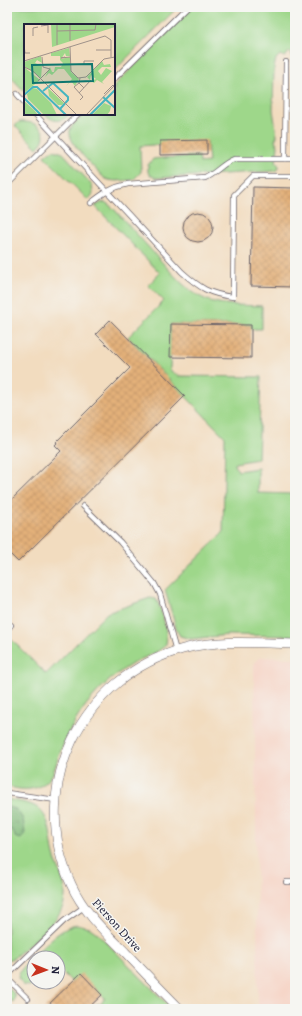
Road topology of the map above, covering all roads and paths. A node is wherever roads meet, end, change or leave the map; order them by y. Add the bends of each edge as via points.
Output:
1 (187, 7) edge
2 (286, 62) dead end
3 (115, 78) edge
4 (17, 94) dead end
5 (24, 102) edge
6 (36, 115) edge
7 (77, 115) edge
8 (56, 136) junction
9 (285, 159) junction
10 (295, 159) edge
11 (295, 176) edge
12 (7, 185) edge
13 (108, 191) junction
14 (92, 203) dead end
15 (83, 506) dead end
16 (11, 625) dead end
17 (7, 630) edge
18 (295, 644) edge
19 (176, 651) junction
20 (7, 793) edge
21 (56, 800) junction
22 (286, 882) dead end
23 (295, 882) edge
24 (84, 907) junction
25 (7, 977) edge
26 (28, 999) dead end
27 (180, 1009) edge

1 - 3 lane
2 - 9 lane
4 - 5 lane
6 - 8 lane
7 - 8 lane
8 - 12 lane
8 - 13 lane
9 - 10 lane
9 - 13 lane via 234,159 205,178 128,184
11 - 13 lane via 253,176 234,195 233,297 217,295 198,286
13 - 14 lane
15 - 19 lane via 120,542 154,583 160,594
16 - 17 lane
18 - 19 street, Pierson Drive via 216,643
19 - 21 street, Pierson Drive via 131,672 108,691 88,714 66,755
20 - 21 lane
21 - 24 street, Pierson Drive via 56,832 61,855 71,884
22 - 23 lane
24 - 25 lane via 64,921
24 - 27 street, Pierson Drive
25 - 26 lane

